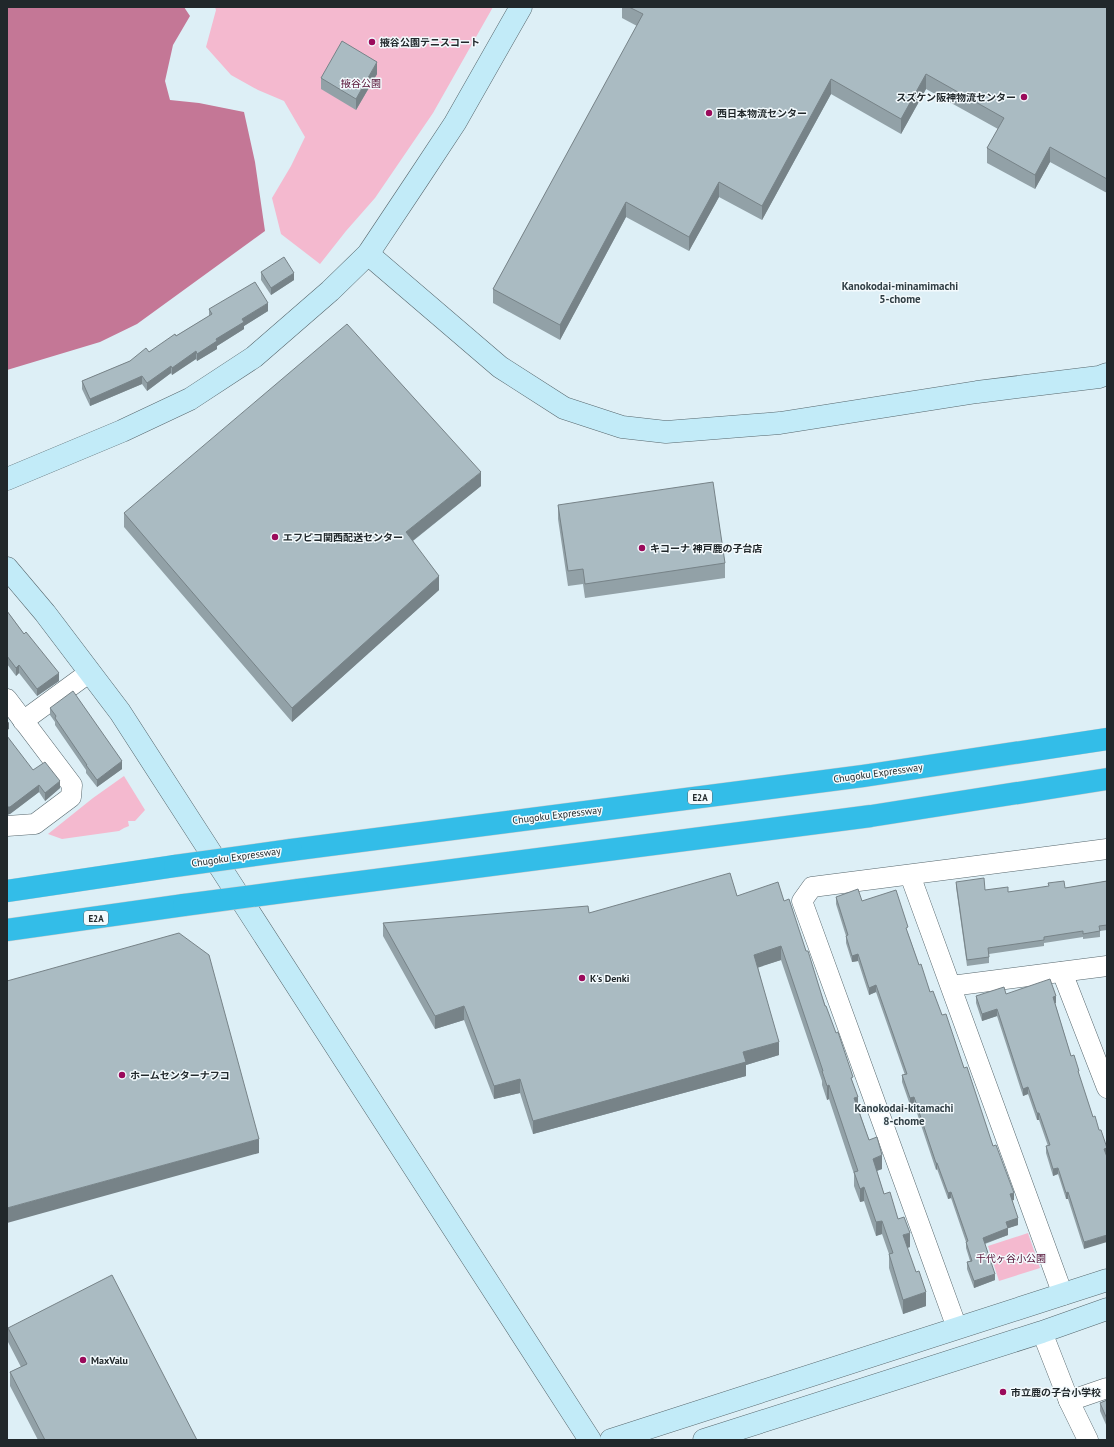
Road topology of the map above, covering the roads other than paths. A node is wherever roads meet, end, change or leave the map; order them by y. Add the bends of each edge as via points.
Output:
1 (521, 7) edge
2 (368, 254) junction
3 (1107, 374) edge
4 (7, 479) edge
5 (7, 568) edge
6 (90, 672) junction
7 (7, 700) edge
8 (23, 721) junction
9 (1107, 739) edge
10 (1107, 779) edge
11 (7, 826) edge
12 (1107, 850) edge
13 (910, 875) junction
14 (7, 891) edge
15 (7, 930) edge
16 (1107, 966) edge
17 (1062, 972) junction
18 (951, 986) junction
19 (1107, 1088) edge
20 (1107, 1280) edge
21 (1063, 1295) junction
22 (1107, 1309) edge
23 (957, 1328) junction
24 (1042, 1332) junction
25 (1107, 1388) edge
26 (1069, 1401) junction
27 (590, 1440) edge
28 (611, 1440) edge
29 (704, 1440) edge
30 (1088, 1440) edge

1 - 2 street via 455,123
2 - 3 street via 500,367 564,408 622,427 666,432 780,423
2 - 4 street via 254,357 190,398 122,431
5 - 6 street
6 - 8 street
6 - 27 street via 120,712
7 - 8 street
8 - 11 street via 72,785 71,797 35,824
9 - 14 highway, Chugoku Expressway / E2A, bridge via 855,777 291,850
10 - 15 highway, E2A, bridge via 871,816
12 - 13 street
13 - 18 street
13 - 23 street via 812,887 802,901
16 - 17 street
17 - 18 street
17 - 19 street
18 - 21 street
20 - 21 street
21 - 23 street
22 - 24 street
23 - 28 street
24 - 26 street
24 - 29 street
25 - 26 street
26 - 30 street

